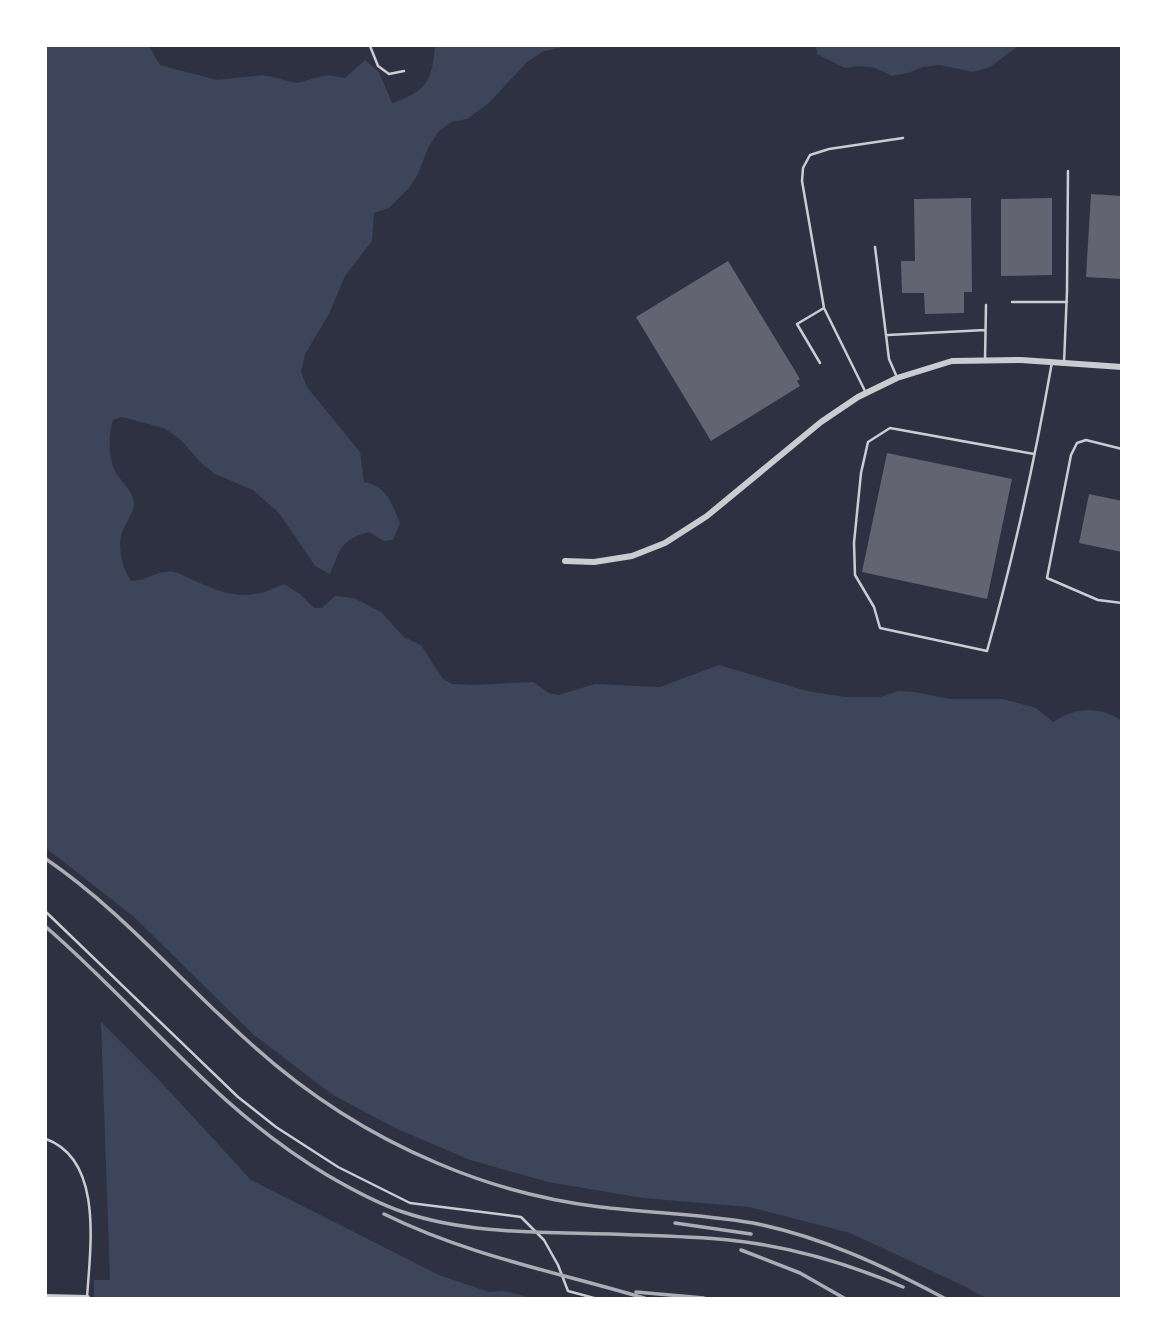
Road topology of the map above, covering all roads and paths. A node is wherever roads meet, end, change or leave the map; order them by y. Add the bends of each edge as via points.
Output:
1 (370, 46) edge
2 (404, 71) dead end
3 (903, 138) dead end
4 (1068, 171) dead end
5 (875, 247) dead end
6 (1012, 302) dead end
7 (1067, 302) junction
8 (985, 305) dead end
9 (824, 308) junction
10 (985, 330) junction
11 (888, 335) junction
12 (985, 361) junction
13 (1052, 362) junction
14 (820, 363) dead end
15 (1064, 363) junction
16 (1122, 367) edge
17 (897, 378) junction
18 (866, 393) junction
19 (1122, 449) edge
20 (1034, 454) junction
21 (565, 561) dead end
22 (1122, 603) edge
23 (46, 912) edge
24 (46, 1139) edge
25 (46, 1297) edge
26 (87, 1298) edge
27 (594, 1298) edge

1 - 2 lane via 383,70 389,74
3 - 9 lane via 829,149 810,155 803,168
4 - 7 lane
5 - 11 lane
6 - 7 lane
7 - 15 lane
8 - 10 lane
9 - 14 lane via 797,324
9 - 18 lane
10 - 11 lane
10 - 12 lane
11 - 17 lane
12 - 13 street
12 - 17 street via 952,361
13 - 15 street
13 - 20 lane
15 - 16 street
17 - 18 street
18 - 21 street via 821,422 706,516 665,543 632,556
19 - 22 lane via 1086,440 1077,443 1070,455 1046,578 1098,600
20 - 20 lane via 988,651 880,628 874,607 855,575 853,543 868,442 890,428
23 - 27 lane via 238,1097 276,1127 338,1167 410,1203 521,1217 544,1240 568,1291
24 - 26 lane via 58,1143 77,1163 88,1194
25 - 26 street

